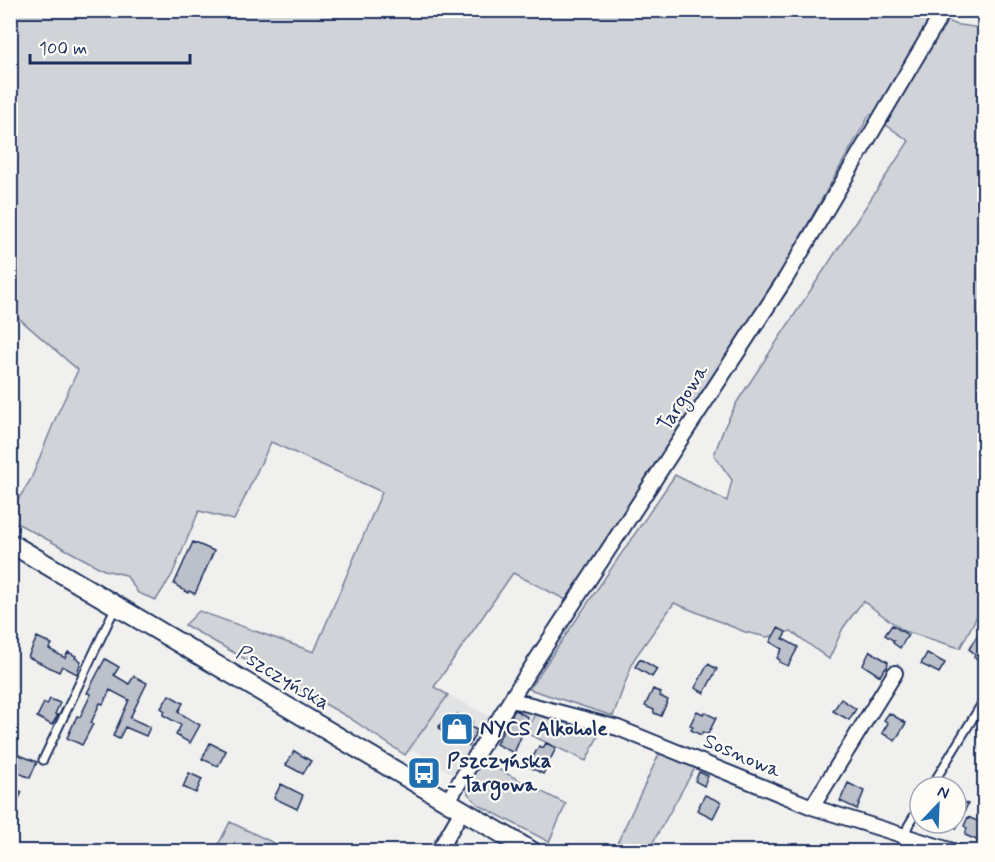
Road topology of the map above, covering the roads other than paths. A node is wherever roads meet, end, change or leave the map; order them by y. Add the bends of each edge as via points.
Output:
1 (945, 10) edge
2 (10, 543) edge
3 (116, 606) junction
4 (894, 673) dead end
5 (512, 700) junction
6 (984, 700) edge
7 (43, 760) dead end
8 (939, 775) edge
9 (454, 806) junction
10 (812, 807) junction
11 (908, 825) edge
12 (904, 837) junction
13 (438, 852) edge
14 (533, 852) edge
15 (900, 852) edge
16 (956, 852) edge

1 - 5 street, Targowa via 786,278
2 - 3 main road, Pszczyńska
3 - 7 lane
3 - 9 main road, Pszczyńska
4 - 10 street
5 - 9 street, Targowa
5 - 10 street, Sosnowa via 618,728
6 - 8 lane
9 - 13 street, Targowa
9 - 14 main road, Pszczyńska
10 - 12 street, Sosnowa
11 - 12 lane
12 - 15 lane
12 - 16 street, Sosnowa

